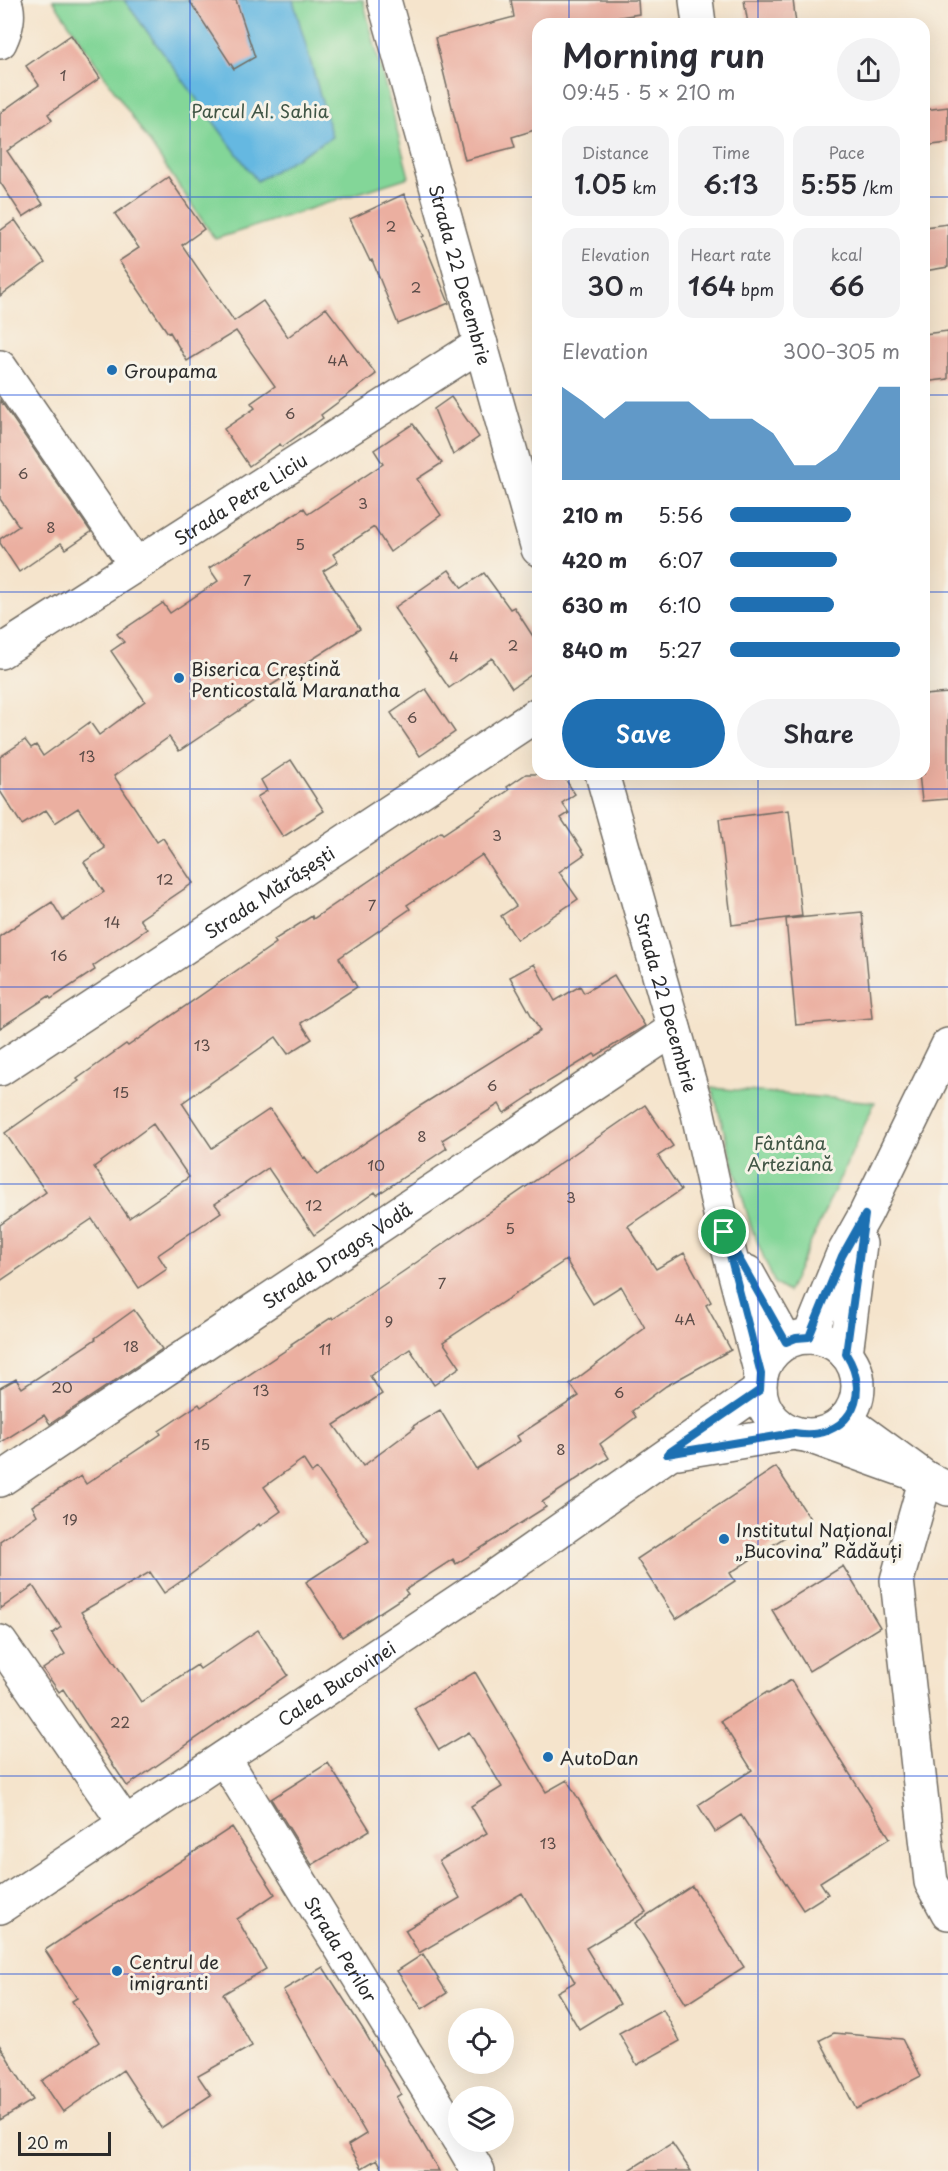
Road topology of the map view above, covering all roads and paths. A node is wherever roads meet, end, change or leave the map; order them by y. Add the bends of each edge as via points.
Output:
1 (4, 0) edge
2 (384, 0) edge
3 (696, 0) edge
4 (698, 18) edge
5 (0, 42) edge
6 (481, 344) junction
7 (0, 367) edge
8 (532, 527) edge
9 (135, 565) junction
10 (0, 652) edge
11 (532, 718) edge
12 (604, 780) edge
13 (674, 1029) junction
14 (948, 1045) edge
15 (0, 1069) edge
16 (865, 1215) junction
17 (724, 1232) junction
18 (798, 1340) junction
19 (846, 1354) junction
20 (761, 1382) junction
21 (845, 1419) junction
22 (800, 1434) junction
23 (667, 1454) junction
24 (0, 1480) edge
25 (937, 1484) edge
26 (0, 1642) edge
27 (224, 1758) junction
28 (125, 1823) junction
29 (0, 1907) edge
30 (948, 1913) edge
31 (448, 2122) edge
32 (467, 2152) edge
33 (478, 2171) edge

1 - 5 street via 7,26
2 - 6 street, Strada 22 Decembrie
3 - 4 street
6 - 8 street, Strada 22 Decembrie
6 - 9 street, Strada Petre Liciu
7 - 9 street
9 - 10 street, Strada Petre Liciu
11 - 15 street, Strada Mărășești
12 - 13 street, Strada 22 Decembrie
13 - 17 street, Strada 22 Decembrie via 697,1109
13 - 24 street, Strada Dragoș Vodă
14 - 16 street
16 - 18 street
16 - 19 street
17 - 18 street, Strada 22 Decembrie
17 - 20 street, Strada 22 Decembrie
18 - 19 street via 823,1339
18 - 20 street via 770,1356
19 - 21 street via 854,1366 858,1394
20 - 22 street via 763,1405 771,1417
20 - 23 street, Calea Bucovinei
21 - 22 street via 820,1434
21 - 25 street
22 - 23 street, Calea Bucovinei
22 - 25 street
23 - 27 street, Calea Bucovinei via 469,1594
25 - 30 street via 897,1580 931,1882
26 - 28 street
27 - 28 street, Calea Bucovinei
27 - 31 street, Strada Perilor
28 - 29 street, Calea Bucovinei
32 - 33 street, Strada Perilor

